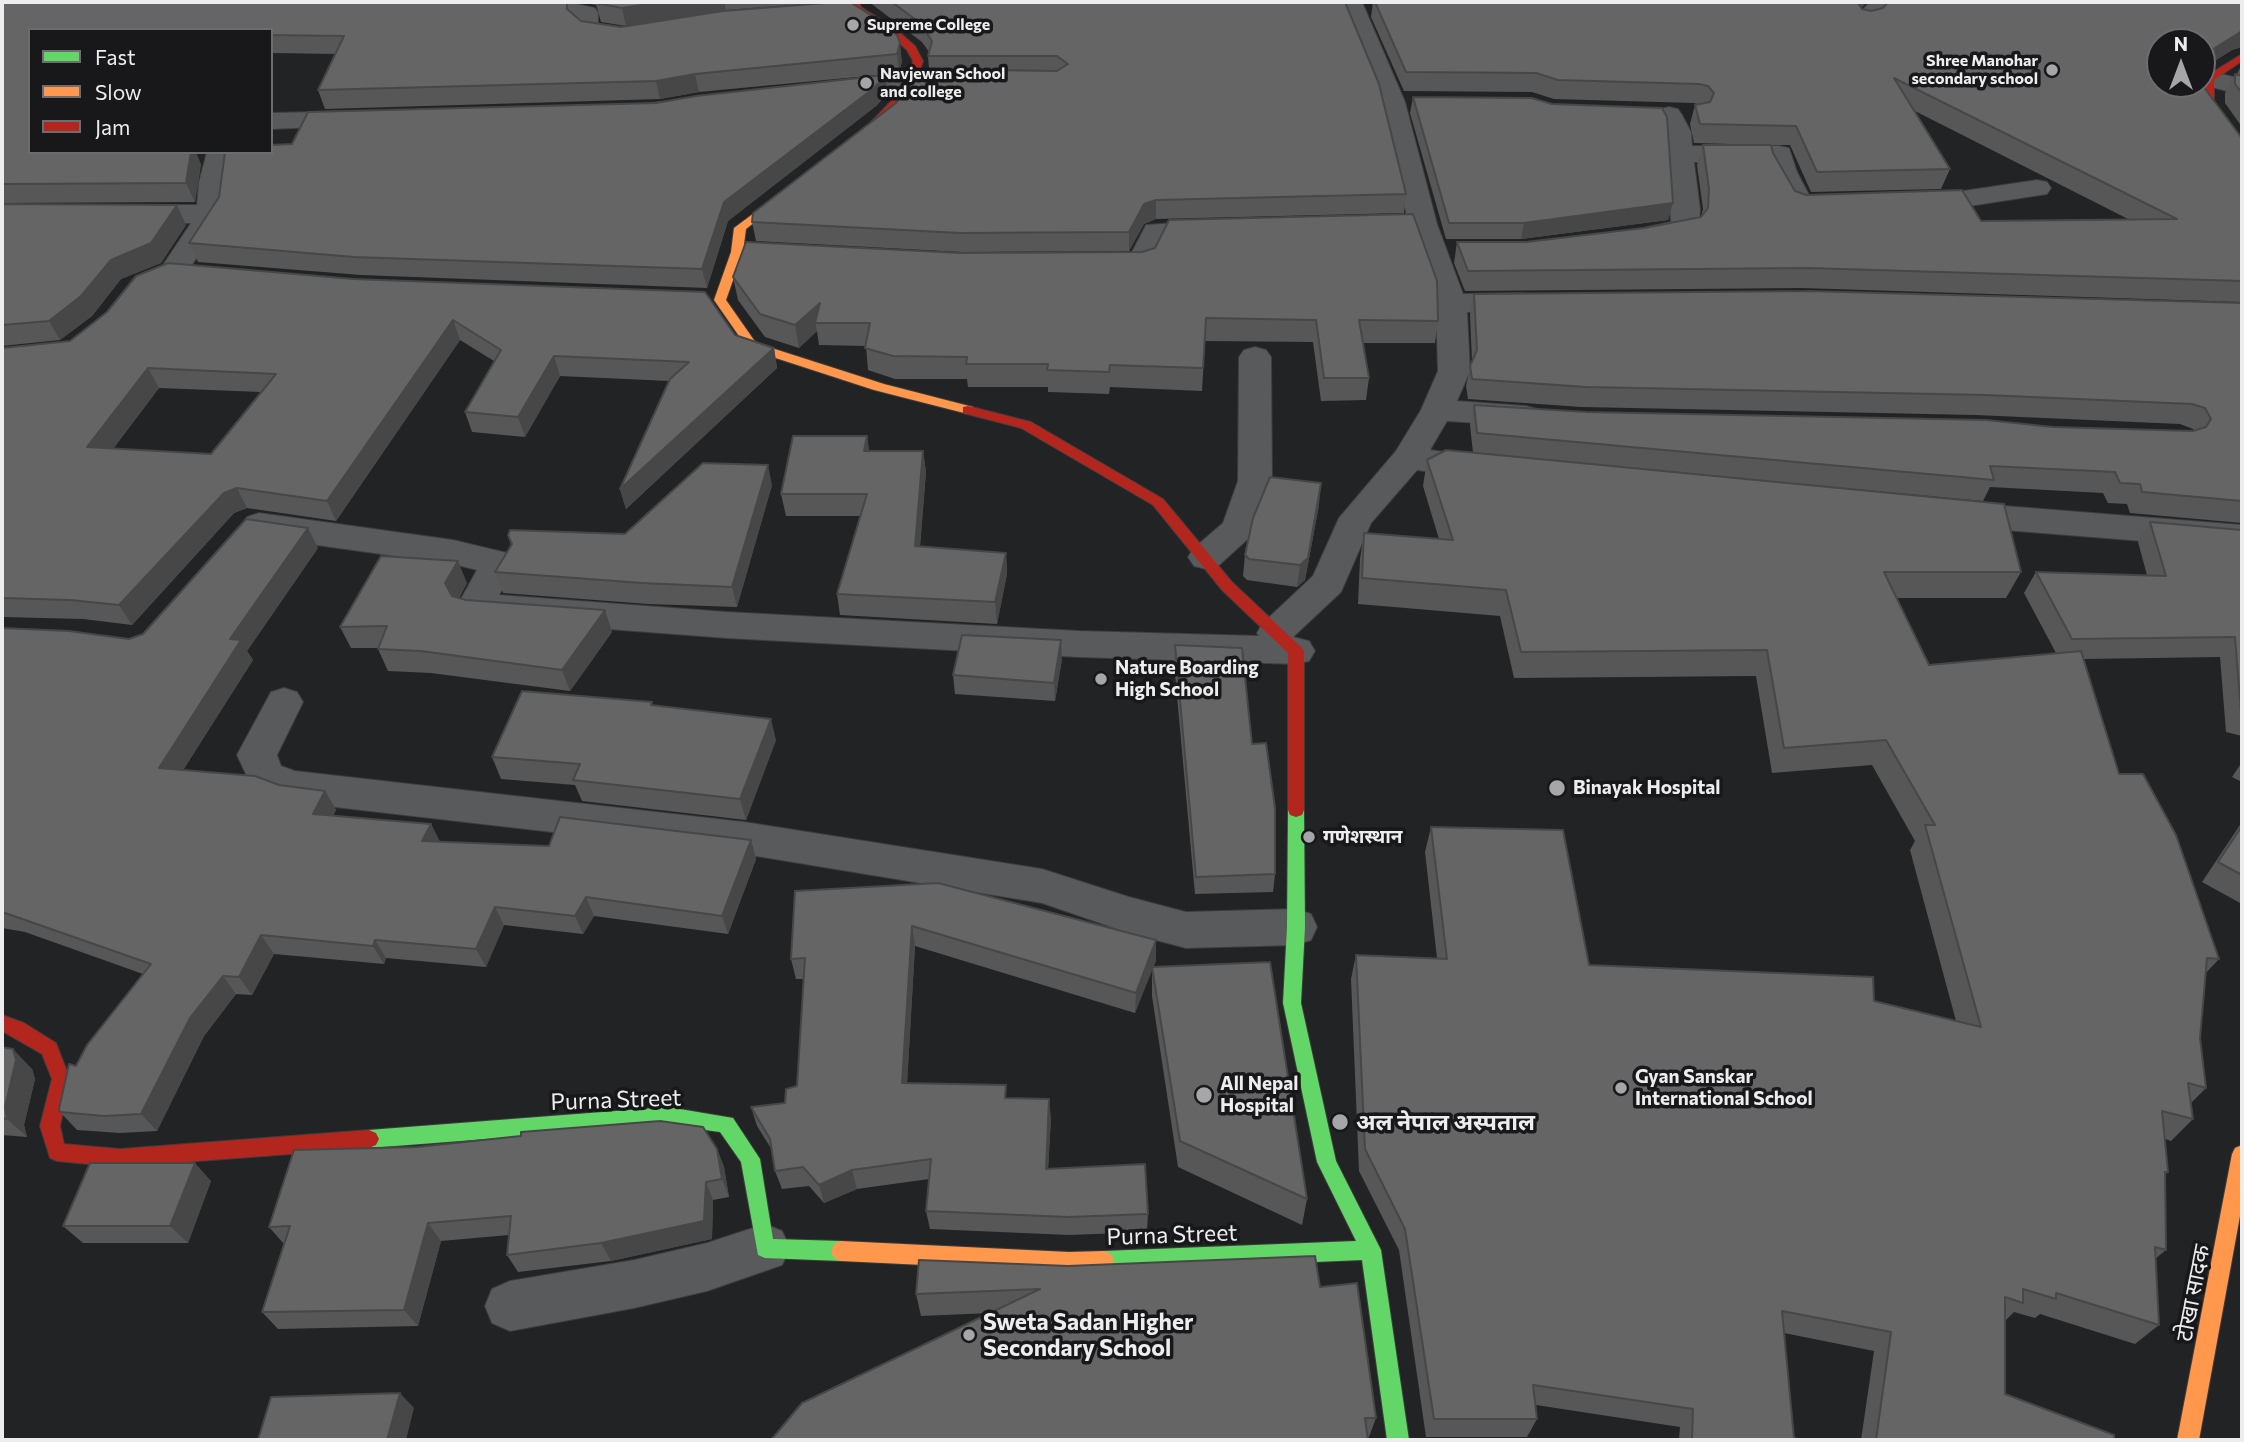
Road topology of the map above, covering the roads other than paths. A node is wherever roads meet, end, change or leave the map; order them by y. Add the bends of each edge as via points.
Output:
1 (550, 2) edge
2 (1883, 2) edge
3 (1361, 5) edge
4 (856, 6) edge
5 (831, 12) edge
6 (1865, 20) edge
7 (651, 32) edge
8 (2242, 57) edge
9 (2216, 74) edge
10 (2216, 81) edge
11 (911, 82) junction
12 (2242, 87) edge
13 (808, 92) edge
14 (2209, 98) edge
15 (1669, 114) edge
16 (385, 119) edge
17 (273, 121) edge
18 (861, 134) edge
19 (2242, 149) edge
20 (221, 154) edge
21 (1679, 154) junction
22 (801, 181) edge
23 (2037, 188) dead end
24 (1888, 200) edge
25 (1837, 202) edge
26 (104, 213) edge
27 (211, 214) junction
28 (1343, 226) edge
29 (1250, 228) edge
30 (1616, 239) edge
31 (1438, 242) junction
32 (1072, 264) edge
33 (144, 283) edge
34 (1546, 302) edge
35 (1451, 303) junction
36 (1255, 357) dead end
37 (1437, 410) junction
38 (1556, 418) edge
39 (1409, 458) junction
40 (1513, 472) edge
41 (1923, 511) edge
42 (2242, 537) edge
43 (228, 543) edge
44 (1206, 557) junction
45 (1286, 642) junction
46 (284, 702) dead end
47 (1296, 927) junction
48 (2, 1023) edge
49 (2242, 1154) edge
50 (765, 1248) junction
51 (1371, 1250) junction
52 (510, 1306) dead end
53 (1398, 1440) edge
54 (2188, 1440) edge

1 - 7 street via 586,13 586,25 596,33 626,36
2 - 6 street
3 - 31 street via 1405,102
4 - 5 street
4 - 11 street via 911,48 918,61
8 - 9 street
10 - 12 street
11 - 13 street
11 - 18 street via 887,114
14 - 19 street via 2209,105
15 - 21 street via 1678,132
16 - 17 street
20 - 27 street
21 - 25 street via 1779,154 1800,204
21 - 30 street via 1685,228
22 - 44 street via 740,228 749,253 706,299 752,346 879,387 1026,425 1158,502
23 - 24 street via 1963,199
26 - 27 street
27 - 33 street via 188,272
28 - 31 street
29 - 32 street via 1156,231 1142,264
31 - 35 street
34 - 35 street
35 - 37 street via 1454,371
36 - 44 street via 1255,481 1238,528
37 - 38 street
37 - 39 street
39 - 40 street
39 - 45 street via 1356,518 1328,583
41 - 42 street
43 - 45 street via 247,523 453,552 499,563 475,606 1079,645
44 - 45 street via 1227,586
45 - 47 street
46 - 47 street via 257,755 266,776 291,786 757,840 1042,886 1186,930
47 - 51 street via 1292,1003 1327,1162
48 - 50 street, Purna Street via 50,1049 61,1079 50,1126 57,1152 120,1158 668,1116 726,1124 750,1159
49 - 54 street, टोखा सादक
50 - 51 street, Purna Street via 1069,1262
50 - 52 street via 635,1284
51 - 53 street

